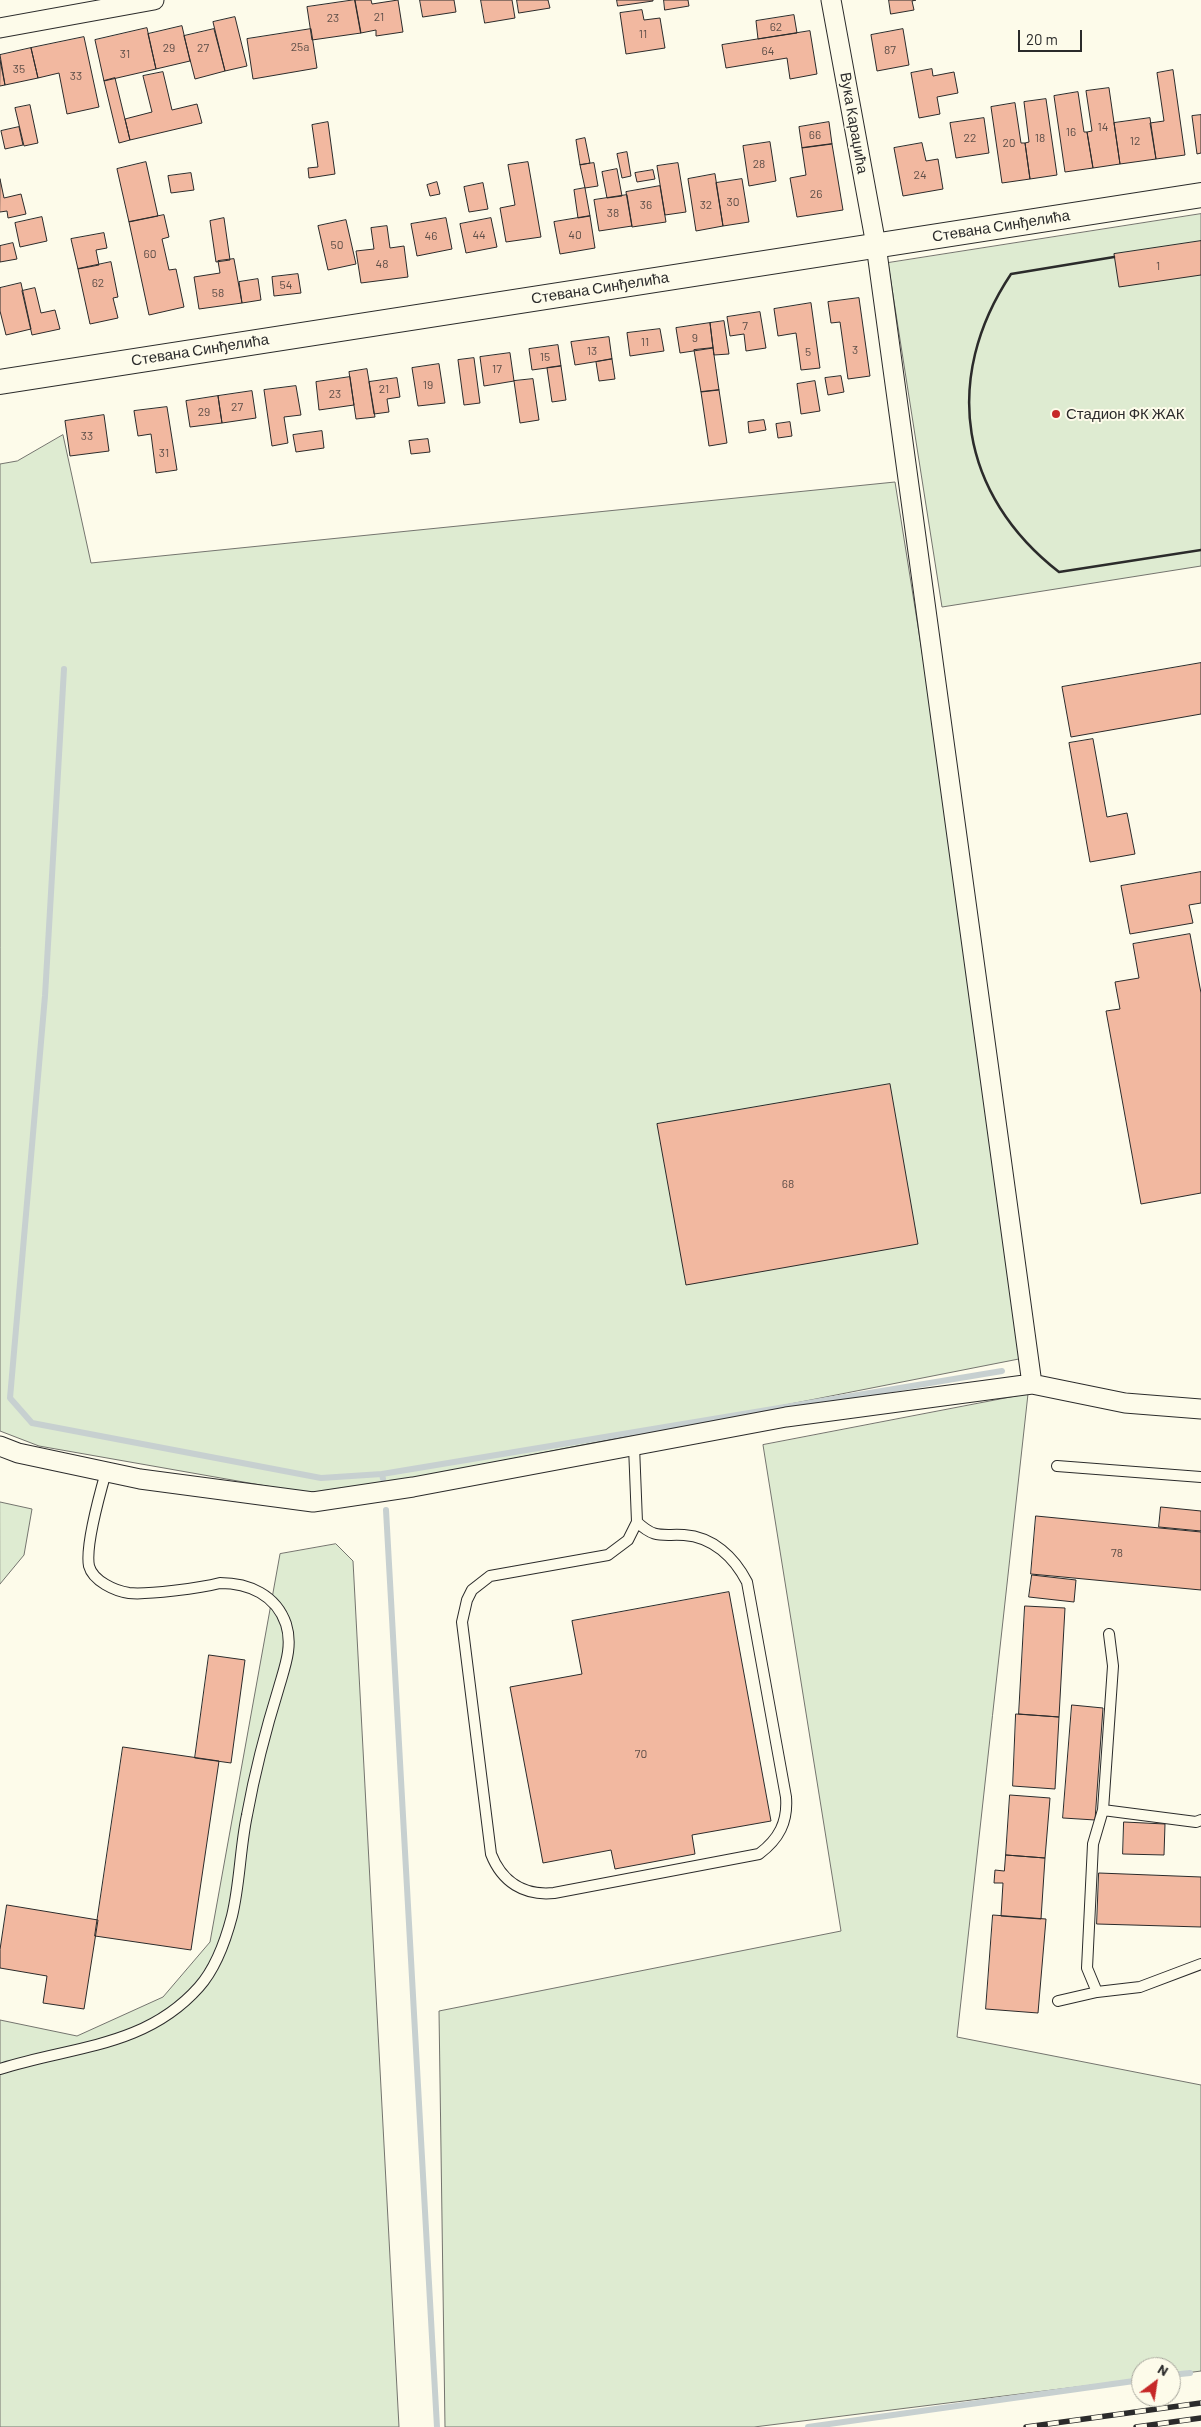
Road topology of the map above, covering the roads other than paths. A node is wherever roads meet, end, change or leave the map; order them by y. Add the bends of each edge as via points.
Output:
1 (154, 0) edge
2 (831, 0) edge
3 (0, 28) edge
4 (1201, 195) edge
5 (876, 245) junction
6 (0, 382) edge
7 (1032, 1384) junction
8 (1201, 1409) edge
9 (0, 1446) edge
10 (634, 1446) junction
11 (1057, 1466) dead end
12 (106, 1472) junction
13 (1200, 1474) edge
14 (637, 1522) junction
15 (1108, 1634) dead end
16 (1103, 1810) junction
17 (1201, 1820) edge
18 (1201, 1964) edge
19 (1097, 1992) junction
20 (1058, 2001) dead end
21 (0, 2069) edge

1 - 3 street
2 - 5 street, Вука Караџића
4 - 5 street, Стевана Синђелића
5 - 6 street, Стевана Синђелића
5 - 7 street, Вука Караџића
7 - 8 street via 1125,1403
7 - 10 street via 786,1417
9 - 12 street via 18,1453
10 - 12 street via 313,1502
10 - 14 lane
11 - 13 lane
12 - 21 lane via 89,1562 94,1576 114,1589 131,1593 220,1583 256,1590 281,1614 288,1634 288,1655 254,1779 232,1915 218,1954 200,1986 157,2021 120,2040
14 - 14 lane via 628,1540 608,1555 490,1576 472,1590 463,1610 491,1854 504,1877 523,1890 554,1893 759,1854 776,1839 785,1818 786,1797 747,1582 726,1552 705,1540 648,1533
15 - 16 lane via 1113,1666
16 - 17 lane
16 - 19 lane via 1093,1844 1087,1968
18 - 19 lane via 1140,1987
19 - 20 lane

